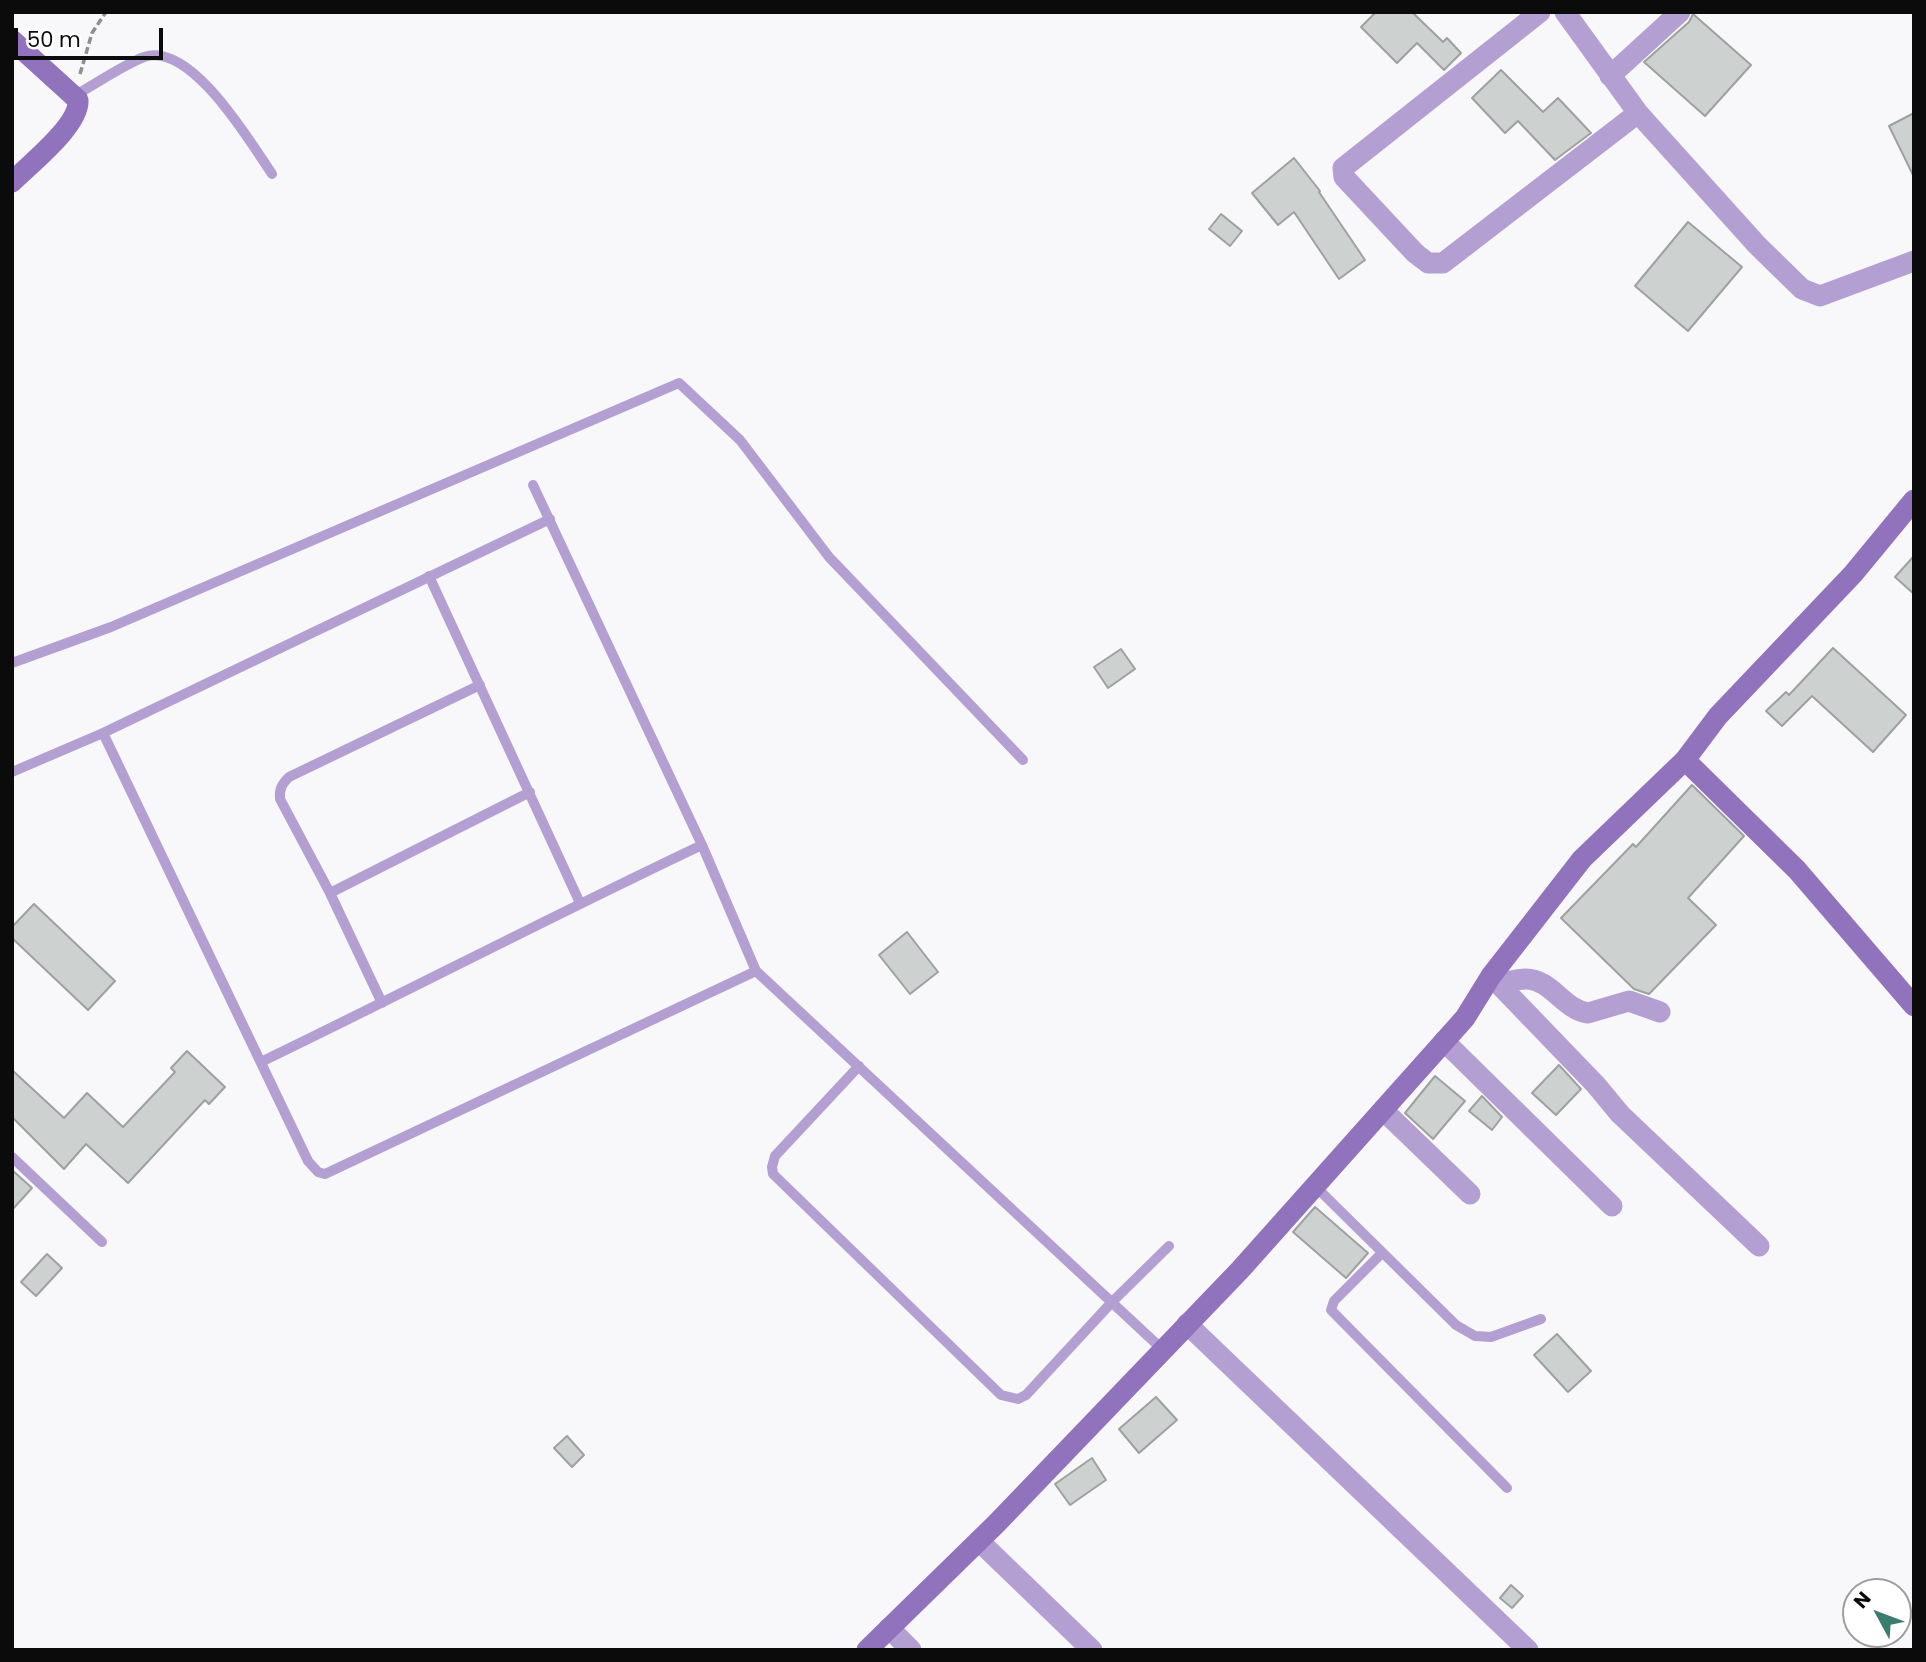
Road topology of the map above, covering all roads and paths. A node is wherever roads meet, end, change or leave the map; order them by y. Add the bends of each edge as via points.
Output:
1 (106, 12) edge
2 (1540, 12) edge
3 (1565, 12) edge
4 (1680, 12) edge
5 (12, 40) edge
6 (1610, 76) junction
7 (74, 96) junction
8 (1638, 113) junction
9 (272, 174) dead end
10 (12, 182) edge
11 (1914, 261) edge
12 (533, 485) dead end
13 (1914, 500) edge
14 (550, 519) junction
15 (429, 576) junction
16 (12, 663) edge
17 (480, 685) junction
18 (103, 733) junction
19 (1023, 760) dead end
20 (1685, 760) junction
21 (12, 772) edge
22 (530, 792) junction
23 (702, 845) junction
24 (330, 893) junction
25 (580, 903) junction
26 (756, 971) junction
27 (1495, 980) junction
28 (382, 1003) junction
29 (1914, 1006) edge
30 (1660, 1012) dead end
31 (1444, 1041) junction
32 (261, 1062) junction
33 (859, 1066) junction
34 (1383, 1110) junction
35 (12, 1157) edge
36 (1315, 1186) junction
37 (1470, 1194) dead end
38 (1612, 1206) dead end
39 (103, 1242) dead end
40 (1169, 1246) dead end
41 (1759, 1246) dead end
42 (1382, 1252) junction
43 (1112, 1302) junction
44 (1541, 1319) dead end
45 (1187, 1324) junction
46 (1163, 1350) junction
47 (1507, 1488) dead end
48 (979, 1541) junction
49 (889, 1628) junction
50 (1522, 1648) edge
51 (867, 1650) edge
52 (911, 1650) edge
53 (1092, 1650) edge

1 - 7 path via 92,33
2 - 8 street via 1343,168 1344,177 1415,253 1428,263 1443,263
3 - 6 street
4 - 6 street
5 - 7 street
6 - 8 street
7 - 9 lane via 144,57 164,57 194,73 212,90
7 - 10 street via 79,107 69,125
8 - 11 street via 1802,289 1820,296
12 - 14 lane
13 - 20 street via 1853,574 1718,716
14 - 15 lane
14 - 23 lane
15 - 17 lane
15 - 18 lane
16 - 19 lane via 111,627 679,383 740,440 829,557
17 - 22 lane
17 - 24 lane via 282,784 280,799
18 - 21 lane
18 - 32 lane
20 - 27 street via 1582,859
20 - 29 street via 1797,870
22 - 24 lane
22 - 25 lane
23 - 25 lane
23 - 26 lane
24 - 28 lane
25 - 28 lane
26 - 32 lane via 325,1174 308,1161
26 - 33 lane
27 - 30 street via 1534,980 1582,1012 1629,1001
27 - 31 street
27 - 41 street via 1620,1114
28 - 32 lane
31 - 34 street
31 - 38 street
33 - 43 lane
33 - 43 lane via 775,1156 773,1174 1001,1395 1018,1399 1026,1395
34 - 36 street
34 - 37 street
35 - 39 lane
36 - 42 lane
36 - 45 street
40 - 43 lane
42 - 44 lane via 1456,1325 1475,1336 1491,1337
42 - 47 lane via 1334,1301 1331,1310
43 - 46 lane
45 - 46 street
45 - 50 street
46 - 48 street
48 - 49 street
48 - 53 street
49 - 51 street
49 - 52 street

